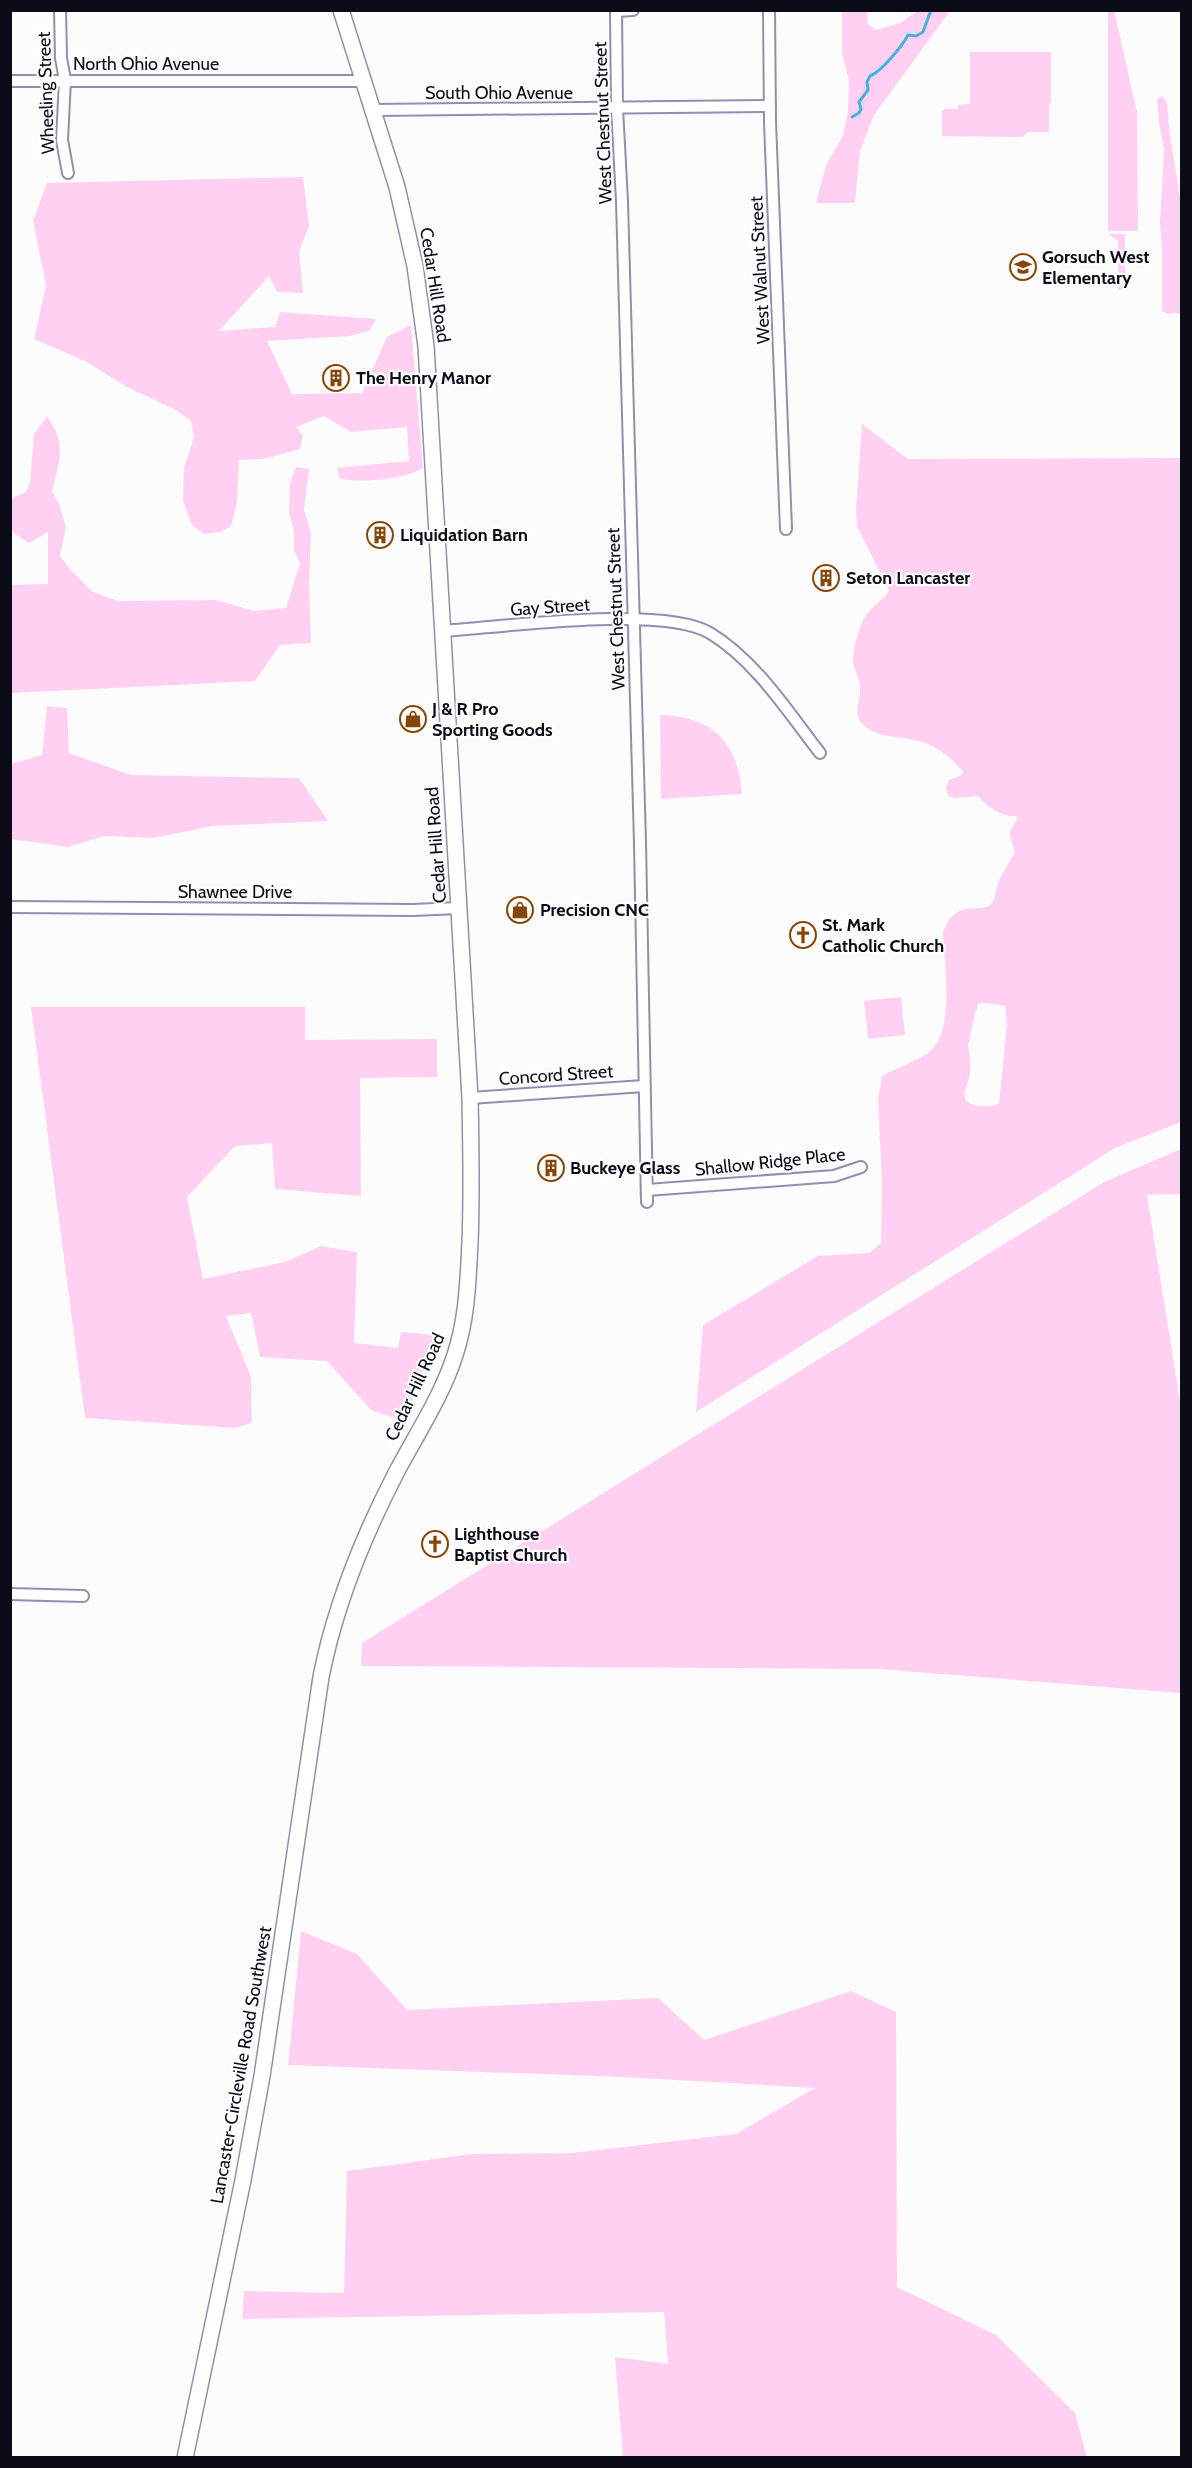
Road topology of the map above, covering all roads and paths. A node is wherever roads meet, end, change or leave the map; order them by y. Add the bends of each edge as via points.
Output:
1 (60, 10) edge
2 (341, 10) edge
3 (633, 10) edge
4 (769, 10) edge
5 (64, 80) junction
6 (10, 81) edge
7 (364, 81) junction
8 (770, 106) junction
9 (617, 108) junction
10 (373, 110) junction
11 (68, 173) dead end
12 (786, 529) dead end
13 (633, 619) junction
14 (443, 632) junction
15 (820, 753) dead end
16 (10, 907) edge
17 (459, 908) junction
18 (644, 1086) junction
19 (470, 1098) junction
20 (861, 1167) dead end
21 (647, 1190) junction
22 (647, 1202) dead end
23 (10, 1594) edge
24 (83, 1596) dead end
25 (321, 1677) joint
26 (185, 2457) edge

1 - 5 street, Wheeling Street
2 - 7 main road, Cedar Hill Road
3 - 9 street, West Chestnut Street via 616,11
4 - 8 street, West Walnut Street
5 - 6 street, North Ohio Avenue
5 - 7 street, North Ohio Avenue
5 - 11 street, Wheeling Street via 62,141
7 - 10 main road, Cedar Hill Road
8 - 9 street, South Ohio Avenue
8 - 12 street, West Walnut Street
9 - 10 street, South Ohio Avenue
9 - 13 street, West Chestnut Street
10 - 14 main road, Cedar Hill Road via 397,187 420,299
13 - 14 street, Gay Street
13 - 15 street, Gay Street via 685,624 721,641 759,677
13 - 18 street, West Chestnut Street
14 - 17 main road, Cedar Hill Road
16 - 17 street, Shawnee Drive
17 - 19 main road, Cedar Hill Road
18 - 19 street, Concord Street
18 - 21 street, West Chestnut Street
19 - 25 main road, Cedar Hill Road via 472,1199 468,1280 459,1344 365,1538 337,1609
20 - 21 street, Shallow Ridge Place via 834,1176
21 - 22 street, West Chestnut Street
23 - 24 street
25 - 26 main road, Lancaster-Circleville Road Southwest via 262,2076

